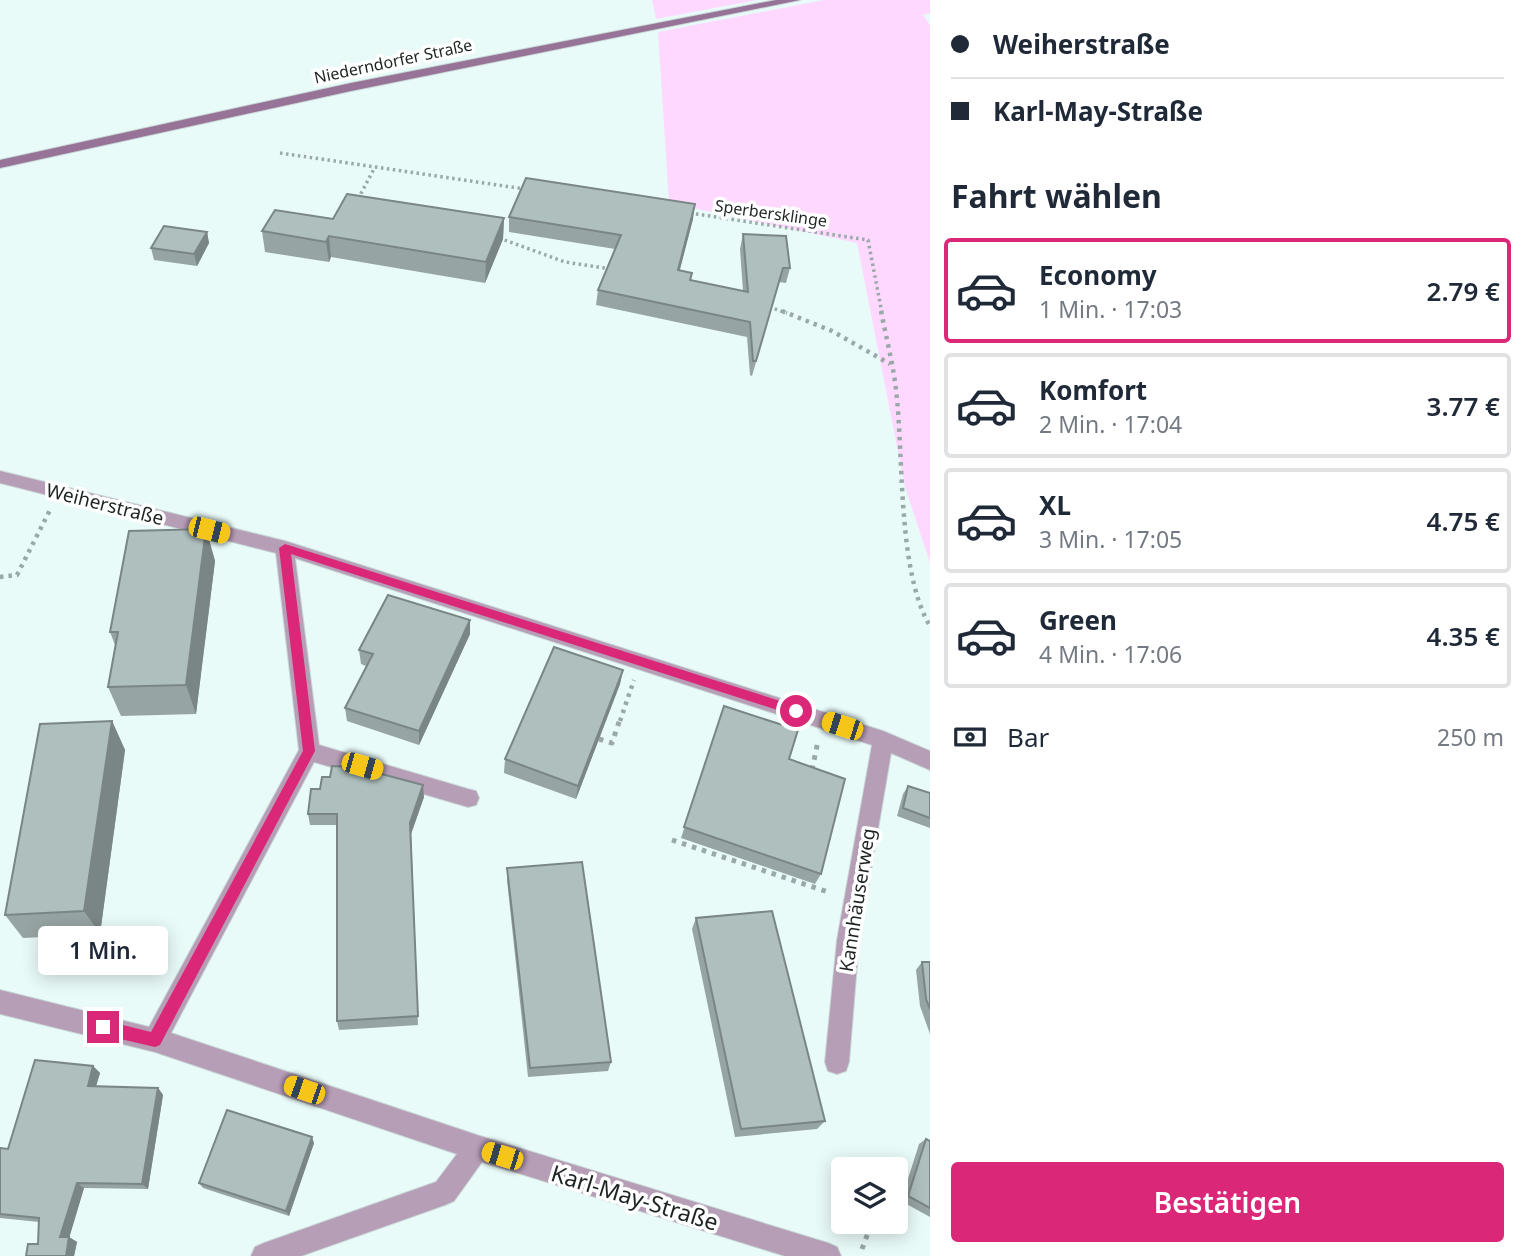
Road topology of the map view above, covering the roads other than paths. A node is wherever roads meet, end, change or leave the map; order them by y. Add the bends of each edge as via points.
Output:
1 (794, 0) edge
2 (0, 164) edge
3 (0, 477) edge
4 (285, 548) junction
5 (883, 740) junction
6 (309, 751) junction
7 (930, 761) edge
8 (468, 798) dead end
9 (0, 1002) edge
10 (155, 1040) junction
11 (837, 1062) dead end
12 (477, 1148) junction
13 (264, 1256) edge
14 (828, 1256) edge

1 - 2 main road, Niederndorfer Straße via 392,79
3 - 4 street, Weiherstraße
4 - 5 street, Weiherstraße
4 - 6 street
5 - 7 street, Weiherstraße
5 - 11 street, Kannhäuserweg via 848,940
6 - 8 street
6 - 10 street
9 - 10 street, Karl-May-Straße
10 - 12 street, Karl-May-Straße
12 - 13 street via 445,1192
12 - 14 street, Karl-May-Straße

